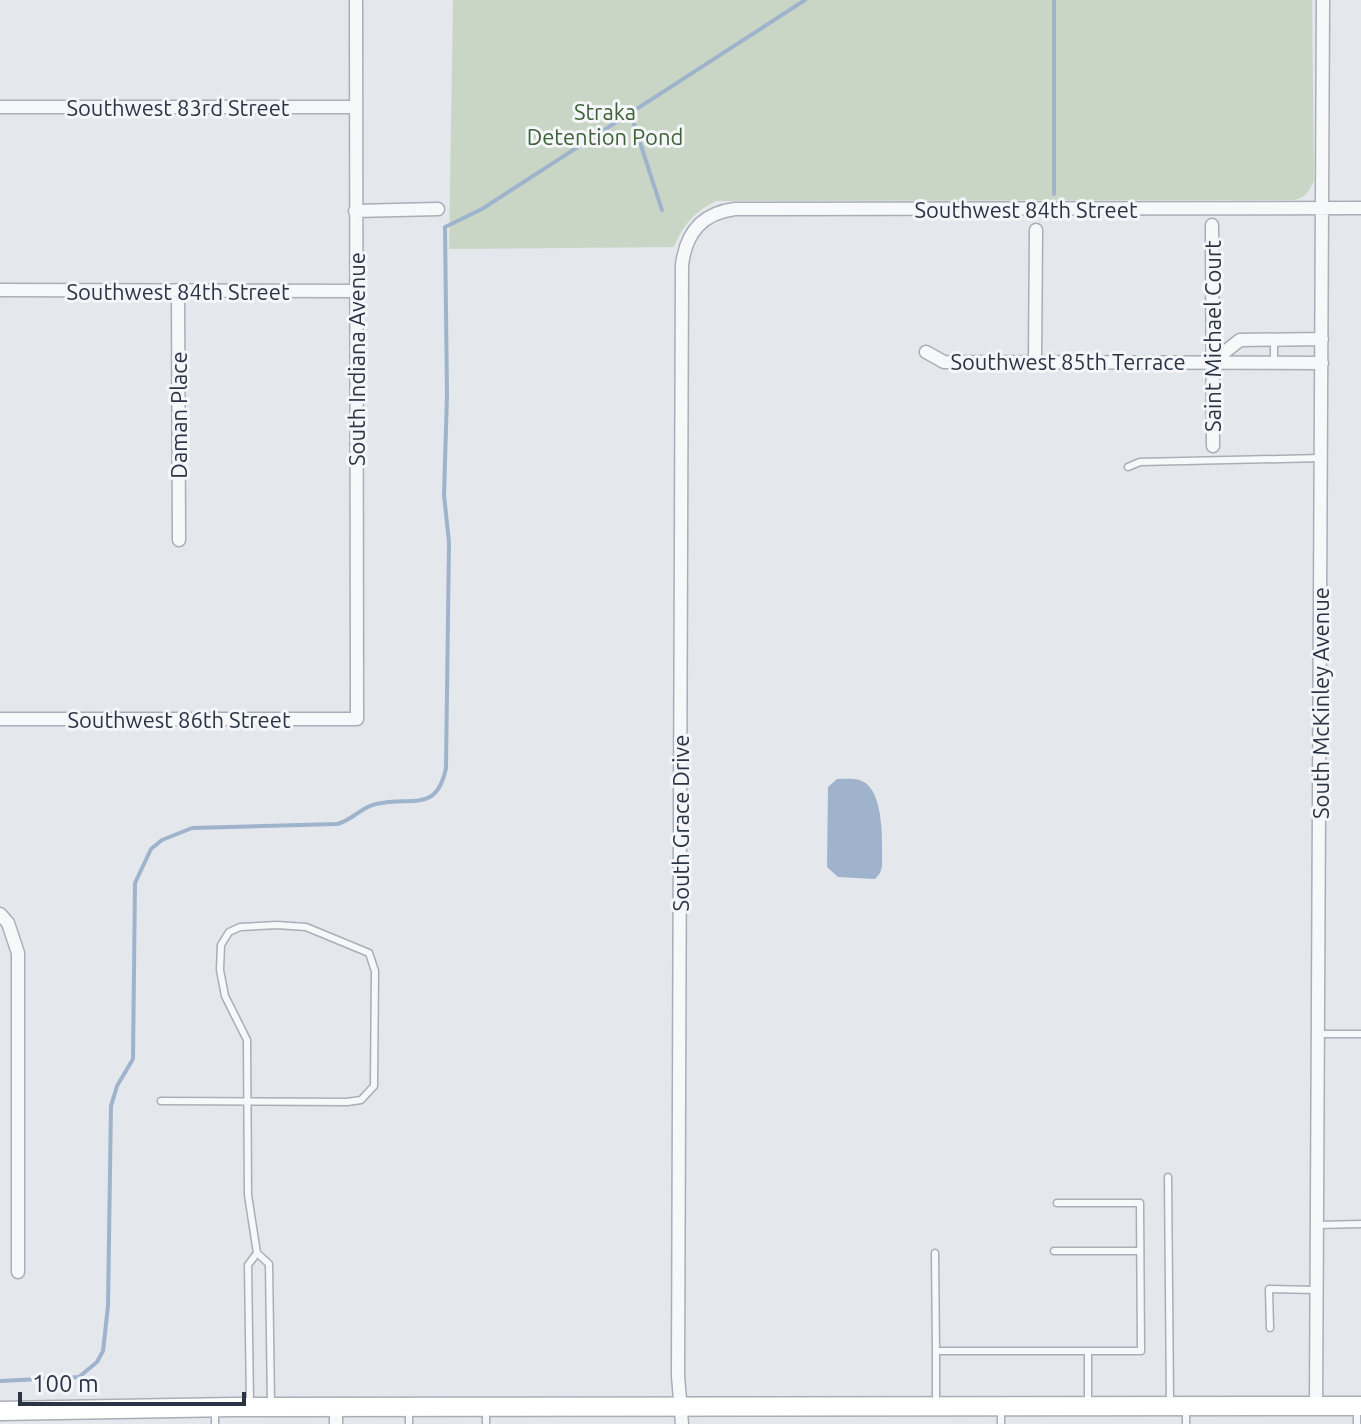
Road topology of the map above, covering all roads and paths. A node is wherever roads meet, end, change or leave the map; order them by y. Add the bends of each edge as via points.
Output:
1 (356, 0) edge
2 (1323, 0) edge
3 (0, 107) edge
4 (355, 107) junction
5 (1322, 208) junction
6 (1361, 208) edge
7 (438, 209) dead end
8 (355, 211) junction
9 (1212, 225) dead end
10 (696, 226) joint
11 (1036, 230) dead end
12 (0, 290) edge
13 (178, 290) junction
14 (355, 291) junction
15 (1322, 339) junction
16 (1274, 340) junction
17 (926, 352) dead end
18 (1035, 362) junction
19 (1212, 362) junction
20 (1322, 363) junction
21 (1274, 364) junction
22 (1213, 446) dead end
23 (1322, 458) junction
24 (1128, 467) dead end
25 (179, 540) dead end
26 (0, 719) edge
27 (357, 719) joint
28 (0, 914) edge
29 (1318, 1034) junction
30 (1361, 1034) edge
31 (161, 1101) dead end
32 (247, 1101) junction
33 (1168, 1177) dead end
34 (1057, 1203) dead end
35 (1361, 1224) edge
36 (1317, 1225) junction
37 (1054, 1251) dead end
38 (1140, 1251) junction
39 (257, 1253) junction
40 (935, 1253) dead end
41 (18, 1272) dead end
42 (1316, 1290) junction
43 (1270, 1328) dead end
44 (936, 1351) junction
45 (1088, 1351) junction
46 (936, 1406) junction
47 (1088, 1406) junction
48 (1316, 1406) junction
49 (250, 1407) junction
50 (272, 1407) junction
51 (1181, 1412) edge
52 (1359, 1412) edge
53 (6, 1415) edge
54 (336, 1415) edge
55 (409, 1415) edge
56 (486, 1415) edge
57 (682, 1415) edge
58 (1001, 1415) edge
59 (215, 1416) edge

1 - 4 street, South Indiana Avenue
2 - 5 street, South McKinley Avenue
3 - 4 street, Southwest 83rd Street
4 - 8 street, South Indiana Avenue
5 - 6 street, Southwest 84th Street
5 - 10 street, Southwest 84th Street via 735,209 712,213
5 - 15 street, South McKinley Avenue
7 - 8 street
8 - 14 street, South Indiana Avenue
9 - 19 street, Saint Michael Court
10 - 57 street, South Grace Drive via 682,265
11 - 18 street
12 - 13 street, Southwest 84th Street
13 - 14 street, Southwest 84th Street
13 - 25 street, Daman Place
14 - 27 street, South Indiana Avenue
15 - 16 street, Southwest 85th Terrace
15 - 20 street, South McKinley Avenue
16 - 19 street, Southwest 85th Terrace via 1240,340
16 - 21 lane
17 - 18 street, Southwest 85th Terrace via 944,362
18 - 19 street, Southwest 85th Terrace
19 - 21 street, Southwest 85th Terrace
19 - 22 street, Saint Michael Court
20 - 21 street, Southwest 85th Terrace
20 - 23 street, South McKinley Avenue
23 - 24 lane via 1140,462
23 - 29 street, South McKinley Avenue
26 - 27 street, Southwest 86th Street
28 - 41 street via 18,953
29 - 30 lane
29 - 36 street, South McKinley Avenue
31 - 32 lane
32 - 32 lane via 247,1040 225,996 220,970 221,945 229,932 240,927 306,927 369,953 375,971 370,1093 347,1102
32 - 39 lane via 248,1195
33 - 51 lane
34 - 38 lane via 1140,1203
35 - 36 lane
36 - 42 street, South McKinley Avenue
37 - 38 lane
38 - 45 lane via 1141,1351
39 - 49 lane via 248,1265
39 - 50 lane via 269,1264
40 - 44 lane
42 - 43 lane via 1269,1289
42 - 48 street, South McKinley Avenue
44 - 45 lane
44 - 46 lane
45 - 47 lane
46 - 57 main road
46 - 58 main road
47 - 51 main road
47 - 58 main road
48 - 51 main road
48 - 52 main road
49 - 50 main road
49 - 59 main road
50 - 54 main road
53 - 59 main road
54 - 55 main road
55 - 56 main road
56 - 57 main road

